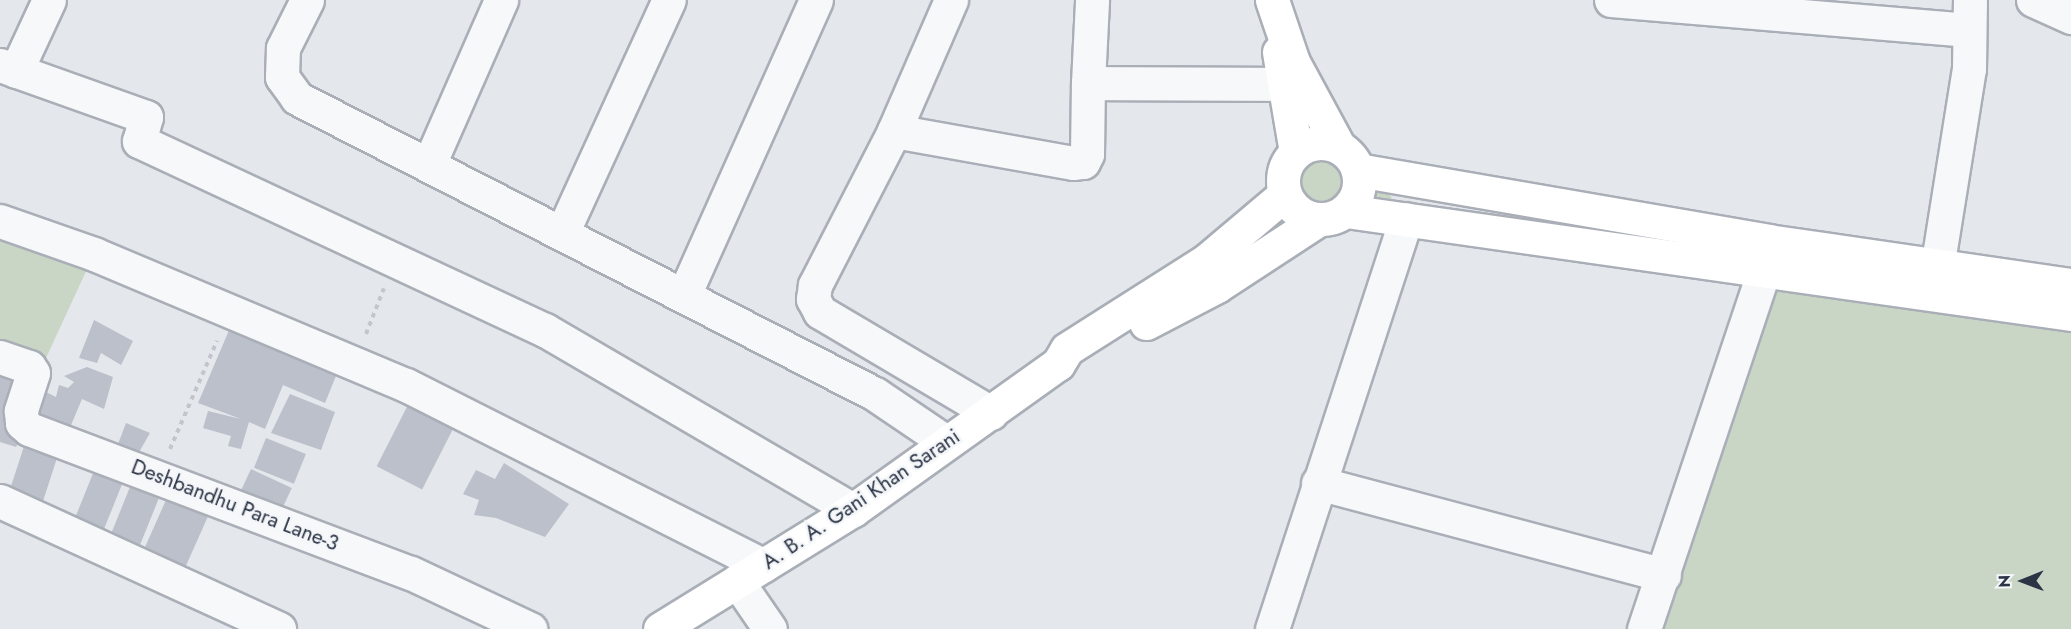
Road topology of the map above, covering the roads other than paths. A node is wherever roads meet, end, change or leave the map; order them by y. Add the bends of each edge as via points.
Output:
1 (49, 0) edge
2 (307, 0) edge
3 (501, 0) edge
4 (669, 0) edge
5 (816, 0) edge
6 (951, 0) edge
7 (1092, 0) edge
8 (1611, 0) edge
9 (2033, 0) edge
10 (1275, 10) edge
11 (1970, 15) edge
12 (2071, 17) edge
13 (8, 68) edge
14 (1088, 83) junction
15 (1283, 84) junction
16 (894, 130) junction
17 (1296, 152) junction
18 (1348, 158) junction
19 (430, 162) junction
20 (1285, 194) junction
21 (1332, 215) junction
22 (1406, 219) junction
23 (0, 221) edge
24 (563, 231) junction
25 (1937, 268) junction
26 (1764, 271) junction
27 (2071, 285) edge
28 (684, 295) junction
29 (2071, 314) edge
30 (0, 357) edge
31 (1059, 364) junction
32 (991, 413) junction
33 (946, 442) junction
34 (1318, 483) junction
35 (0, 501) edge
36 (853, 510) junction
37 (750, 573) junction
38 (1664, 575) junction
39 (279, 629) edge
40 (530, 629) edge
41 (660, 629) edge
42 (770, 629) edge
43 (1272, 629) edge
44 (1644, 629) edge

1 - 13 street
2 - 19 street via 283,48 282,77 297,98
3 - 19 street
4 - 24 street
5 - 28 street
6 - 16 street
7 - 14 street
8 - 11 street
9 - 12 street
10 - 15 main road
10 - 18 main road via 1293,62
11 - 25 street via 1969,69
13 - 36 street via 146,117 140,141 545,330
14 - 15 street
14 - 16 street via 1087,154 1083,162
15 - 17 main road
16 - 32 street via 815,285 813,299 820,312
17 - 18 main road via 1310,145
17 - 20 main road via 1287,164
18 - 21 main road via 1355,199
18 - 25 main road
19 - 24 street
20 - 21 main road via 1304,216
20 - 31 main road, A. B. A. Gani Khan Sarani via 1207,260 1067,349
21 - 22 main road
21 - 31 main road, A. B. A. Gani Khan Sarani via 1217,286 1073,364
22 - 26 main road
22 - 34 street
23 - 37 street via 94,254 406,385
24 - 28 street
25 - 27 main road
26 - 29 main road
26 - 38 street
28 - 33 street via 875,394
30 - 40 street, Deshbandhu Para Lane-3 via 29,367 33,373 21,411 22,423 29,429 411,573
31 - 32 main road, A. B. A. Gani Khan Sarani
32 - 33 main road, A. B. A. Gani Khan Sarani
33 - 36 main road, A. B. A. Gani Khan Sarani
34 - 38 street
34 - 43 street
35 - 39 street
36 - 37 main road, A. B. A. Gani Khan Sarani
37 - 41 main road, A. B. A. Gani Khan Sarani
37 - 42 street
38 - 44 street

